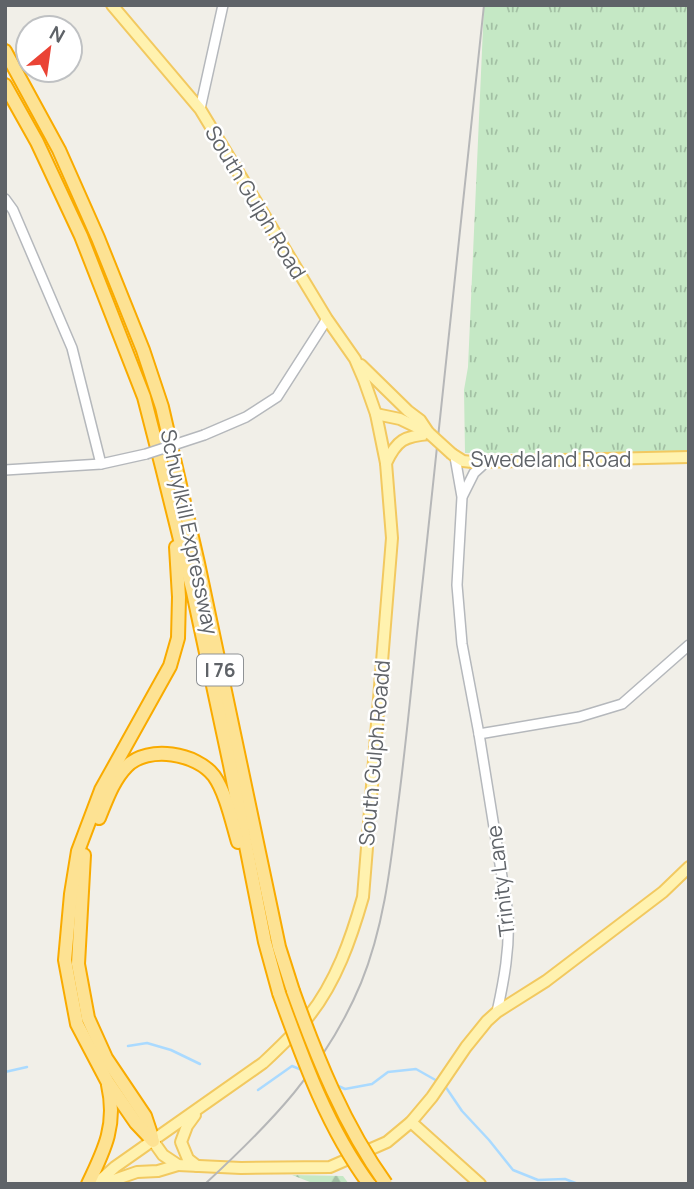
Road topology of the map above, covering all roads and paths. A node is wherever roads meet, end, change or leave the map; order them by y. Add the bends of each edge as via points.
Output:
1 (113, 5) edge
2 (223, 5) edge
3 (6, 52) edge
4 (5, 85) edge
5 (200, 109) junction
6 (5, 199) edge
7 (327, 319) junction
8 (355, 359) junction
9 (408, 411) junction
10 (376, 414) junction
11 (429, 433) junction
12 (453, 455) junction
13 (689, 457) edge
14 (486, 462) junction
15 (386, 463) junction
16 (101, 464) junction
17 (162, 467) junction
18 (5, 470) edge
19 (462, 497) junction
20 (689, 645) edge
21 (479, 734) junction
22 (689, 867) edge
23 (259, 911) junction
24 (497, 1012) junction
25 (107, 1081) junction
26 (201, 1108) junction
27 (411, 1122) junction
28 (153, 1141) junction
29 (178, 1165) junction
30 (199, 1167) junction
31 (88, 1184) edge
32 (96, 1184) edge
33 (369, 1184) edge
34 (386, 1184) edge
35 (480, 1184) edge

1 - 5 main road, South Gulph Road
2 - 5 street
3 - 34 highway, Schuylkill Expressway / I 76, bridge via 59,150 143,350 162,407 198,563 276,935 308,1032 340,1105
4 - 17 highway, Schuylkill Expressway / I 76 via 81,236 144,397
5 - 7 main road, South Gulph Road
6 - 16 street via 72,348
7 - 8 main road, South Gulph Road
7 - 16 street, bridge via 276,397 246,417 146,454
8 - 9 main road
8 - 10 main road, South Gulph Road
9 - 10 main road via 391,408
9 - 11 main road
10 - 11 main road, Swedeland Road
10 - 15 main road, South Gulph Roadd
11 - 12 main road, Swedeland Road, bridge
11 - 15 main road via 398,442
12 - 14 main road, Swedeland Road via 463,461
12 - 19 street, Trinity Lane
13 - 14 main road, Swedeland Road
14 - 19 street via 474,473
15 - 26 main road, South Gulph Roadd via 392,538 363,897 354,930 310,1015 262,1063
16 - 18 street
17 - 23 highway, Schuylkill Expressway / I 76
17 - 25 highway via 176,545 177,638 170,666 101,790 78,851 65,960 77,1024
19 - 21 street, Trinity Lane via 457,585 462,644
20 - 21 street via 622,704
21 - 24 street, Trinity Lane via 510,935
22 - 24 main road via 546,981
23 - 28 highway via 228,808 207,768 168,754 144,756 127,765 110,791 84,855 78,964 88,1018 106,1058 145,1116
23 - 33 highway, Schuylkill Expressway / I 76, bridge via 279,993 301,1053 348,1153
24 - 27 main road, Trinity Lane
25 - 28 highway
25 - 31 highway via 111,1126
26 - 28 main road
26 - 30 main road via 181,1142 188,1159
27 - 30 main road, Trinity Lane via 387,1142 330,1167
27 - 35 main road
28 - 29 main road
28 - 32 main road
29 - 30 main road, Trinity Lane
29 - 32 main road, Trinity Lane

